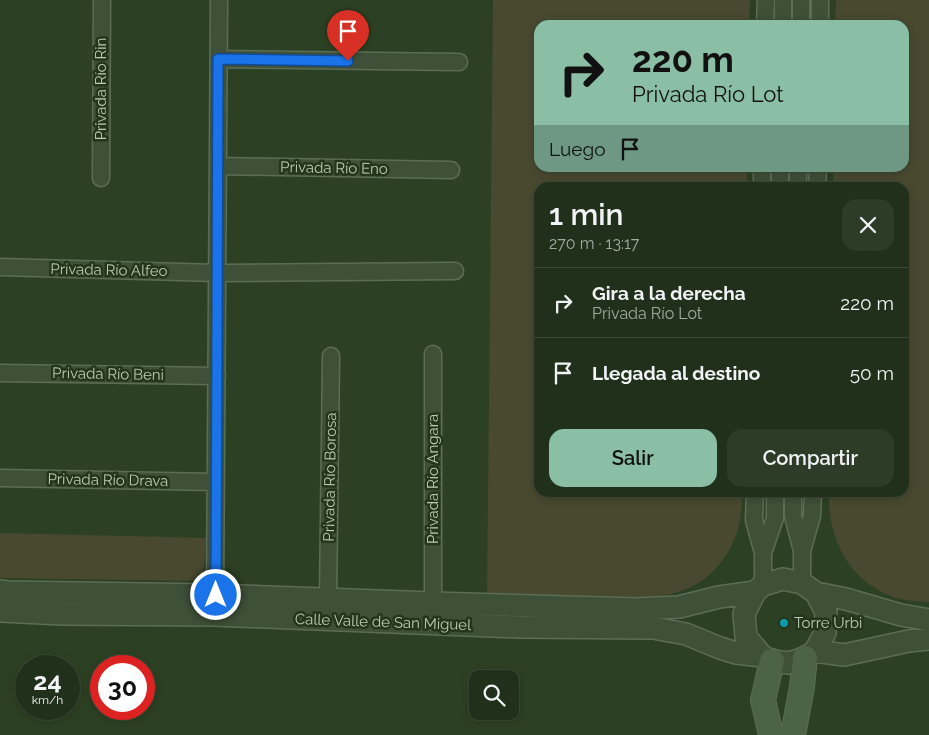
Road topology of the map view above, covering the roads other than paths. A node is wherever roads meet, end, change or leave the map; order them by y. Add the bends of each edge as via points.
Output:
1 (102, 0) edge
2 (219, 0) edge
3 (766, 0) edge
4 (783, 0) edge
5 (801, 0) edge
6 (820, 0) edge
7 (765, 20) edge
8 (783, 20) edge
9 (801, 20) edge
10 (820, 20) edge
11 (218, 59) junction
12 (459, 62) dead end
13 (218, 166) junction
14 (451, 170) dead end
15 (101, 178) dead end
16 (0, 267) edge
17 (454, 271) dead end
18 (217, 273) junction
19 (433, 354) dead end
20 (331, 356) dead end
21 (0, 373) edge
22 (217, 376) junction
23 (0, 478) edge
24 (216, 482) junction
25 (755, 497) edge
26 (775, 497) edge
27 (793, 497) edge
28 (813, 497) edge
29 (802, 551) junction
30 (763, 553) junction
31 (809, 588) junction
32 (759, 589) junction
33 (0, 591) edge
34 (328, 599) junction
35 (434, 603) junction
36 (215, 605) junction
37 (0, 612) edge
38 (929, 620) edge
39 (929, 639) edge
40 (810, 655) junction
41 (767, 658) junction
42 (802, 688) junction
43 (763, 700) junction
44 (752, 735) edge
45 (771, 735) edge
46 (793, 735) edge
47 (809, 735) edge

1 - 15 street, Privada Río Rin
2 - 11 street
3 - 7 street
4 - 8 street
5 - 9 street
6 - 10 street
11 - 12 street
11 - 13 street
13 - 14 street, Privada Río Eno
13 - 18 street
16 - 18 street, Privada Río Alfeo
17 - 18 street, Privada Río Alfeo
18 - 22 street
19 - 35 street, Privada Río Angara
20 - 34 street, Privada Río Borosa
21 - 22 street, Privada Río Beni
22 - 24 street
23 - 24 street, Privada Río Drava
24 - 36 street
25 - 30 street via 754,520
26 - 30 street via 775,518
27 - 29 street via 793,516
28 - 29 street via 812,516
29 - 31 street
30 - 32 street
31 - 32 street via 782,580
31 - 38 street
31 - 40 street via 826,612 825,633
32 - 35 street, Calle Valle de San Miguel via 662,608
32 - 41 street via 744,614 746,637
33 - 36 street, Calle Valle de San Miguel
34 - 35 street, Calle Valle de San Miguel
34 - 36 street, Calle Valle de San Miguel
36 - 37 street, Calle Valle de San Miguel via 62,614
36 - 41 street, Calle Valle de San Miguel via 519,627 653,628 686,634 736,653
39 - 40 street via 844,655
40 - 41 street via 789,663
40 - 42 main road
41 - 43 main road
42 - 46 main road
42 - 47 main road
43 - 44 main road
43 - 45 main road

